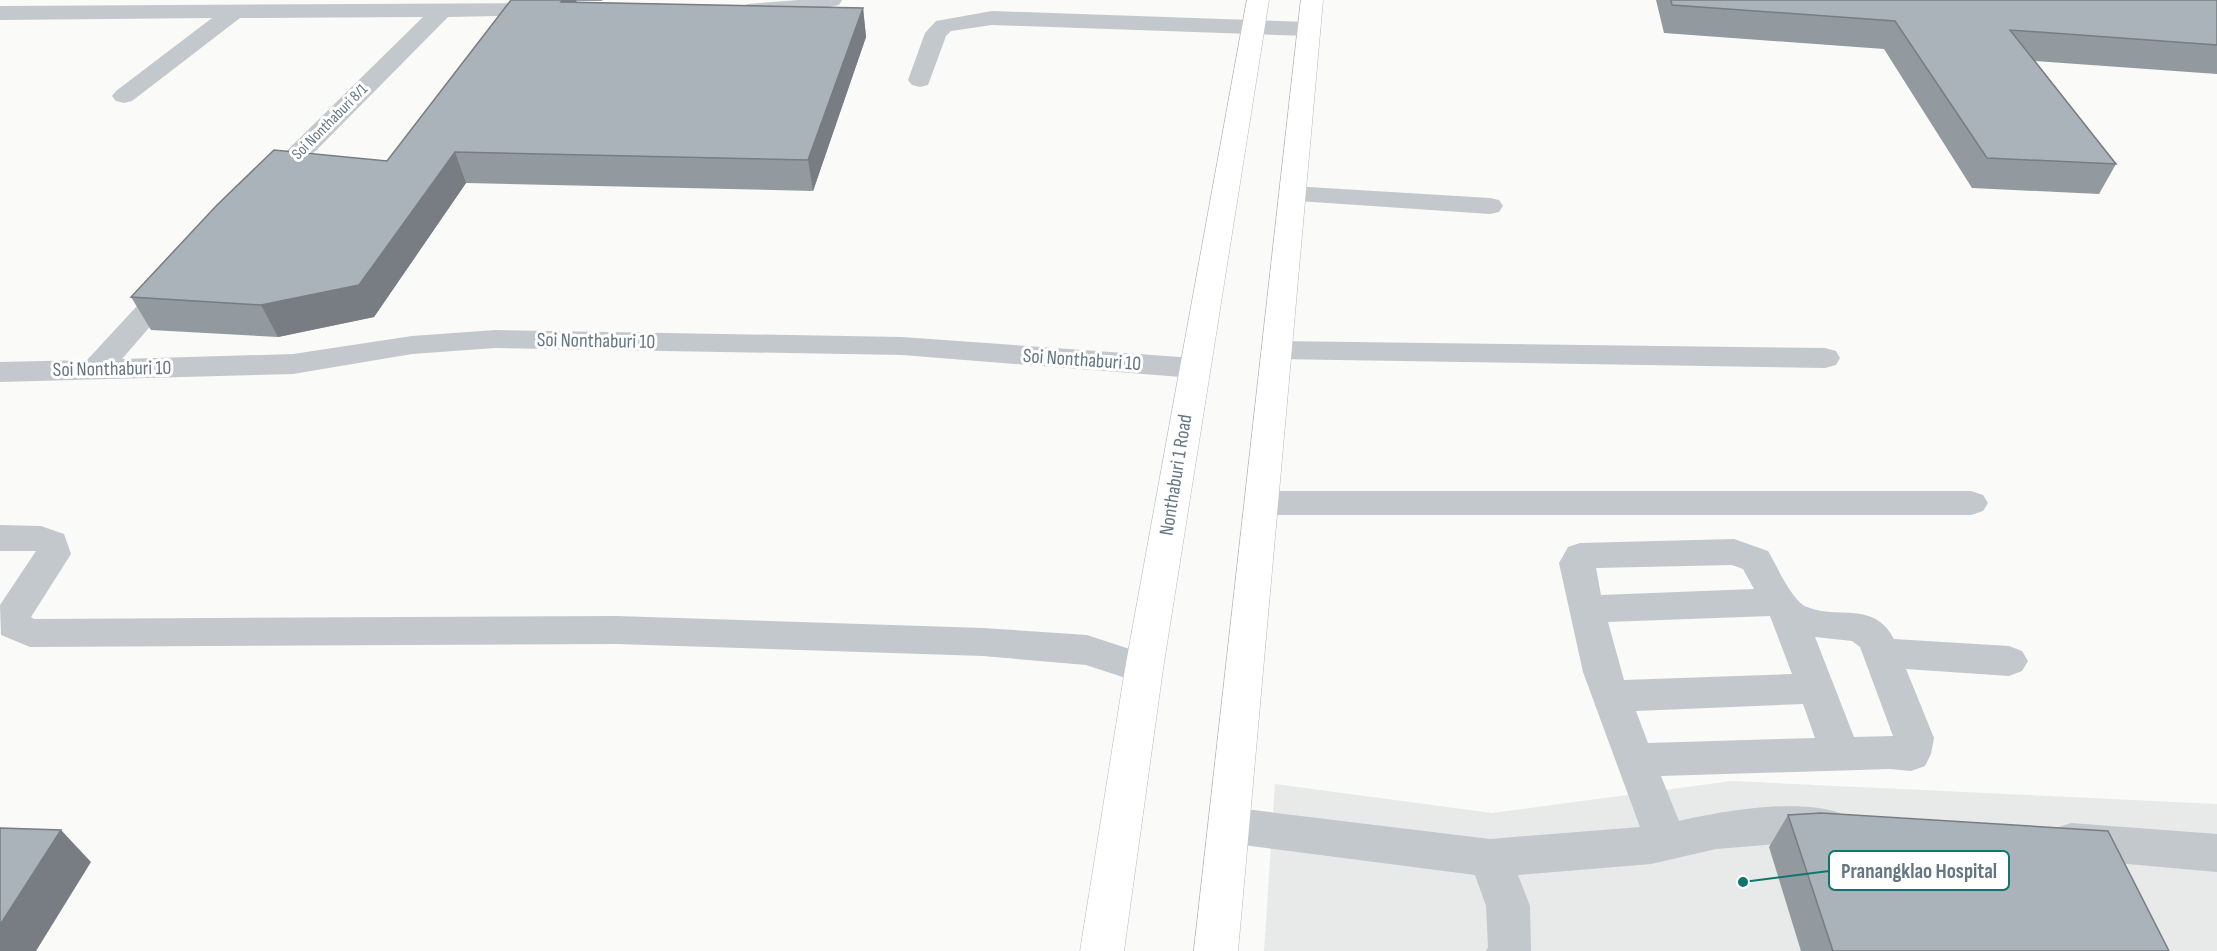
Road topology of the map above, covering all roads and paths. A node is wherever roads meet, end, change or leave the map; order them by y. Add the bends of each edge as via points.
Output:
1 (831, 0) edge
2 (342, 5) edge
3 (443, 10) junction
4 (571, 10) edge
5 (734, 10) edge
6 (236, 11) junction
7 (0, 13) edge
8 (1256, 13) edge
9 (1310, 14) edge
10 (920, 80) dead end
11 (124, 96) dead end
12 (1292, 194) junction
13 (248, 204) edge
14 (1490, 206) dead end
15 (191, 264) edge
16 (1276, 350) junction
17 (1825, 358) dead end
18 (97, 368) junction
19 (1194, 368) junction
20 (0, 372) edge
21 (1261, 503) junction
22 (1971, 503) dead end
23 (0, 538) edge
24 (1784, 608) junction
25 (1586, 609) junction
26 (1883, 653) junction
27 (2009, 661) dead end
28 (1144, 669) junction
29 (1816, 688) junction
30 (1612, 696) junction
31 (1841, 754) junction
32 (1636, 760) junction
33 (1228, 825) junction
34 (1858, 828) edge
35 (2029, 838) edge
36 (1666, 842) junction
37 (2217, 853) edge
38 (1490, 858) junction
39 (1510, 950) edge
40 (1102, 951) edge
41 (1216, 951) edge

1 - 5 street via 796,7
2 - 3 street
2 - 6 street
3 - 4 street
3 - 13 street, Soi Nonthaburi 8/1
6 - 7 street
6 - 11 street
8 - 9 street
8 - 10 street via 992,18 944,26 936,33
8 - 19 main road, Nonthaburi 1 Road
9 - 12 main road
12 - 14 street
12 - 16 main road
15 - 18 street
16 - 17 street
16 - 21 main road
18 - 19 street, Soi Nonthaburi 10 via 293,364 412,345 495,339 902,346
18 - 20 street, Soi Nonthaburi 10
19 - 28 main road, Nonthaburi 1 Road
21 - 22 street
21 - 33 main road
23 - 28 street via 52,543 54,554 12,616 14,625 30,633 687,632 983,642 1087,650
24 - 25 street
24 - 25 street via 1756,560 1734,552 1580,556 1577,563
24 - 26 street via 1800,621 1861,628 1875,638
24 - 29 street
25 - 30 street
26 - 27 street
26 - 31 street via 1914,738 1911,754
28 - 40 main road, Nonthaburi 1 Road
29 - 30 street
29 - 31 street
30 - 32 street
31 - 32 street
32 - 36 street
33 - 38 street
33 - 41 main road
34 - 36 street via 1801,824 1716,831
35 - 37 street
36 - 38 street
38 - 39 street via 1508,906

